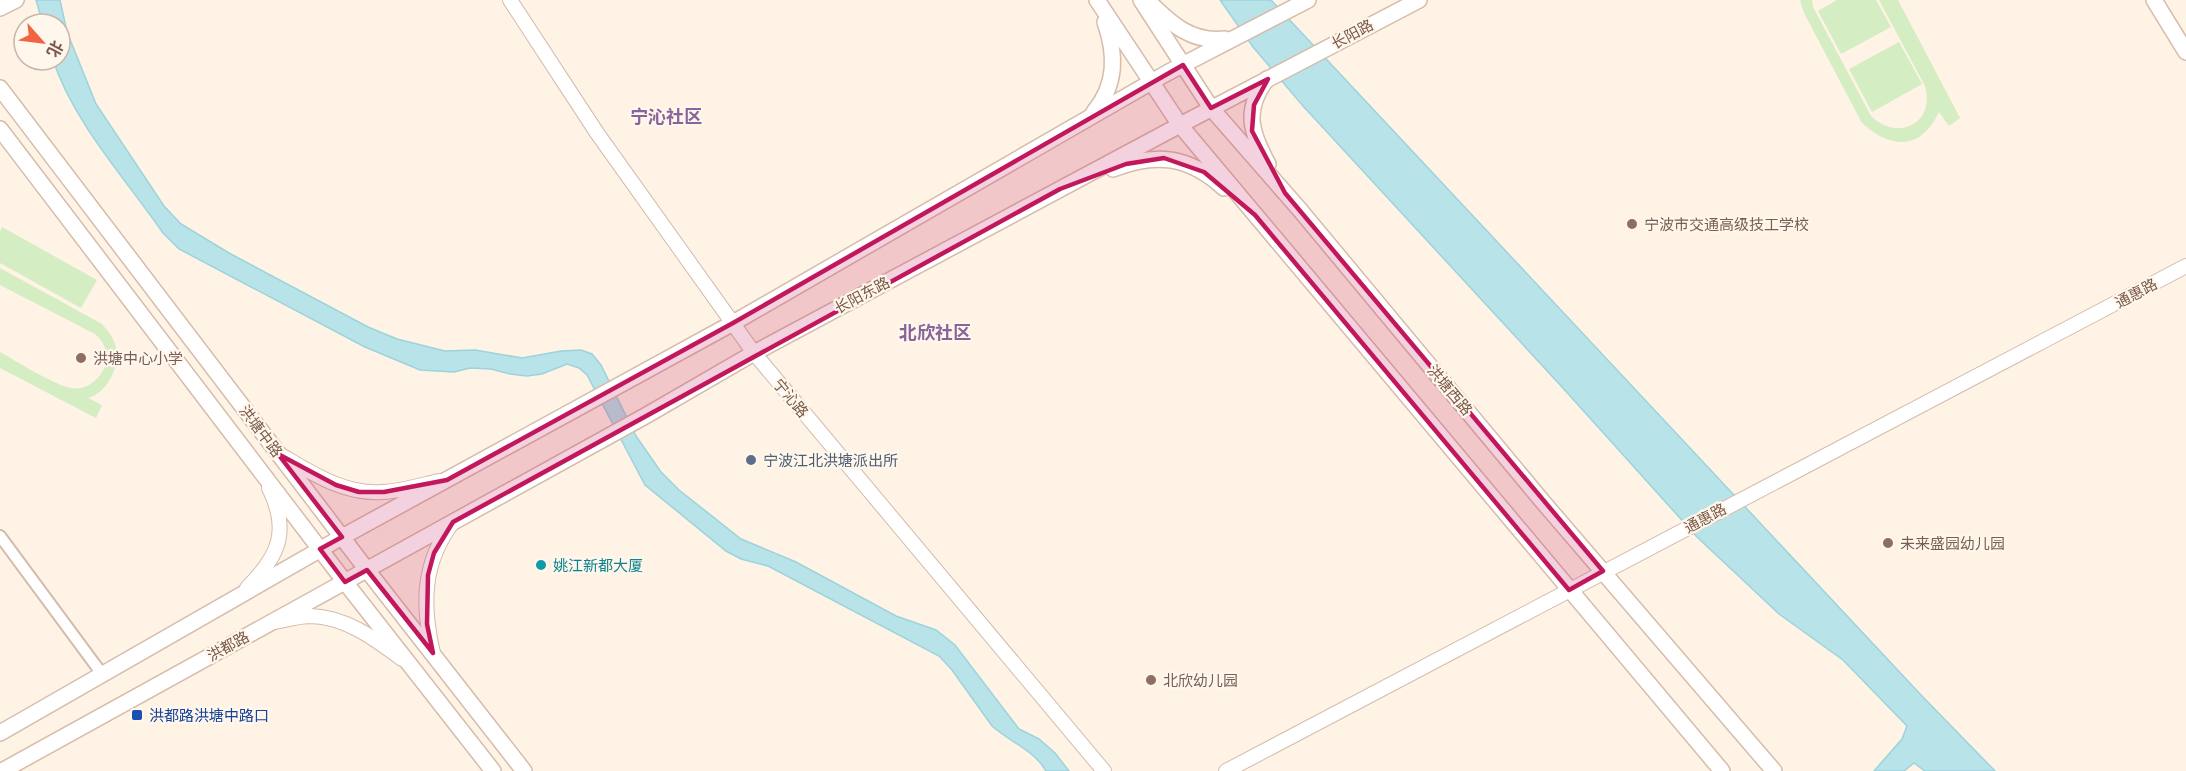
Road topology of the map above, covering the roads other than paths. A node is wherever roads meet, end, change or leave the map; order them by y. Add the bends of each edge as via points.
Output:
1 (15, 0) edge
2 (510, 0) edge
3 (1141, 0) edge
4 (1147, 0) edge
5 (1308, 0) edge
6 (1419, 0) edge
7 (2154, 0) edge
8 (1098, 1) edge
9 (0, 8) edge
10 (1237, 36) junction
11 (2186, 52) edge
12 (1183, 65) junction
13 (1271, 77) junction
14 (1150, 82) junction
15 (0, 88) edge
16 (1211, 108) junction
17 (1088, 118) junction
18 (1180, 124) junction
19 (0, 129) edge
20 (1060, 189) junction
21 (1285, 193) junction
22 (1255, 215) junction
23 (2186, 266) edge
24 (733, 323) junction
25 (754, 353) junction
26 (278, 454) junction
27 (260, 470) junction
28 (447, 480) junction
29 (453, 522) junction
30 (0, 536) edge
31 (342, 537) junction
32 (320, 549) junction
33 (367, 570) junction
34 (1603, 571) junction
35 (345, 582) junction
36 (1569, 590) junction
37 (240, 595) junction
38 (270, 623) junction
39 (432, 654) junction
40 (411, 665) junction
41 (102, 674) junction
42 (0, 733) edge
43 (2, 771) edge
44 (493, 771) edge
45 (524, 771) edge
46 (1104, 771) edge
47 (1226, 771) edge
48 (1722, 771) edge
49 (1774, 771) edge

1 - 9 main road
2 - 24 street, 宁沁路 via 597,133
3 - 12 main road, 洪塘西路
4 - 10 main road via 1191,35 1211,41
5 - 10 main road
6 - 13 main road, 长阳路
7 - 11 main road
8 - 14 main road
8 - 17 main road via 1114,57 1107,94
10 - 12 main road
12 - 14 main road
12 - 16 main road, 洪塘西路
13 - 16 main road, 长阳东路
13 - 21 main road via 1257,94 1252,131
14 - 17 main road
14 - 18 main road
15 - 26 main road, 洪塘中路
16 - 18 main road, 长阳东路
16 - 21 main road, 洪塘西路
17 - 24 main road
18 - 20 main road, 长阳东路
18 - 22 main road
19 - 27 main road, 洪塘中路
20 - 22 main road via 1126,164 1164,158 1203,172
20 - 25 main road, 长阳东路
21 - 34 main road, 洪塘西路
22 - 36 main road
23 - 34 street, 通惠路
24 - 25 street, 宁沁路
24 - 28 main road
25 - 29 main road, 长阳东路
25 - 46 street, 宁沁路
26 - 28 street via 336,485 359,492 384,492
26 - 31 main road, 洪塘中路
27 - 32 main road, 洪塘中路
27 - 37 street via 281,519 279,538 268,565
28 - 31 main road
29 - 33 main road, 洪都路
29 - 39 street via 434,553 428,574 426,624
30 - 41 street
31 - 32 main road
31 - 33 main road, 洪塘中路
32 - 35 main road, 洪塘中路
32 - 37 main road
33 - 35 main road, 洪都路
33 - 39 main road, 洪塘中路
34 - 36 street, 通惠路
34 - 49 main road, 洪塘西路
35 - 38 main road, 洪都路
35 - 40 main road, 洪塘中路
36 - 47 street, 通惠路
36 - 48 main road
37 - 41 main road
38 - 40 street via 309,616 330,618 369,635
38 - 43 main road, 洪都路
39 - 45 main road, 洪塘中路
40 - 44 main road, 洪塘中路
41 - 42 main road

